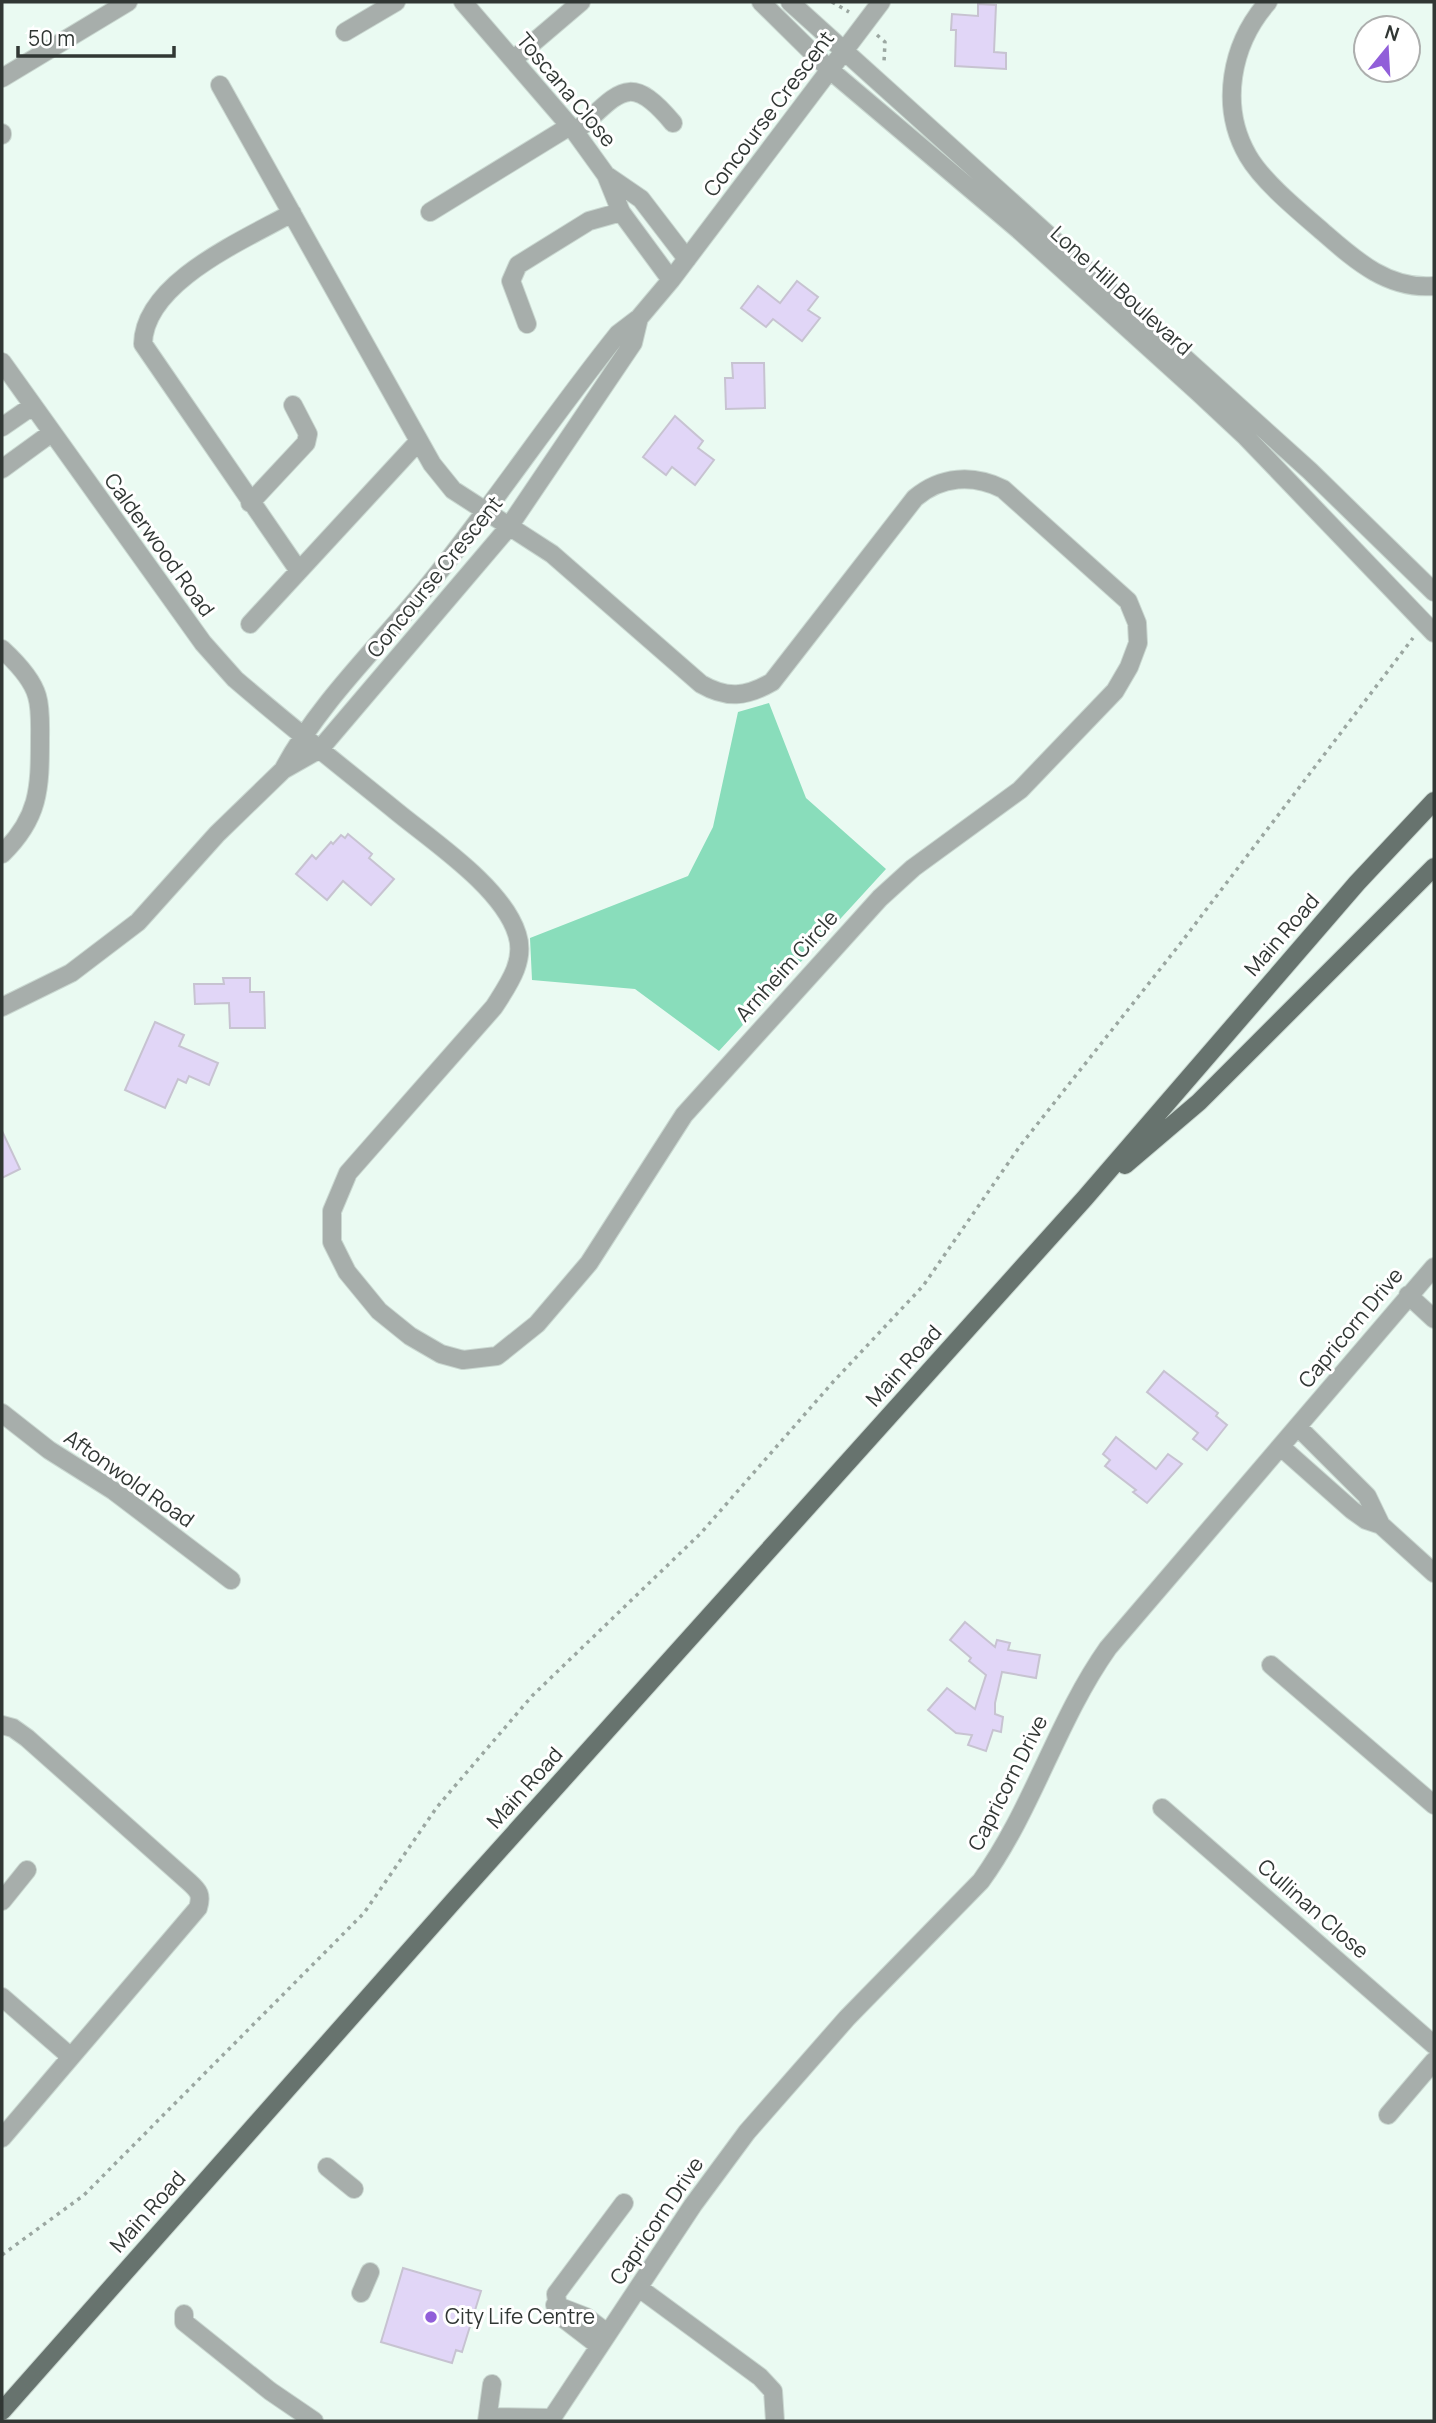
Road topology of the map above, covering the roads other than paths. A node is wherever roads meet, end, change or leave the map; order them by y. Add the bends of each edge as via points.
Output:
1 (128, 2) edge
2 (396, 2) edge
3 (463, 2) edge
4 (581, 2) edge
5 (761, 2) edge
6 (790, 2) edge
7 (881, 2) edge
8 (1268, 2) edge
9 (345, 32) dead end
10 (844, 52) junction
11 (514, 59) junction
12 (830, 69) junction
13 (2, 78) edge
14 (220, 85) dead end
15 (673, 123) dead end
16 (573, 129) junction
17 (606, 175) junction
18 (430, 212) dead end
19 (621, 212) junction
20 (292, 213) junction
21 (687, 259) junction
22 (671, 280) junction
23 (1434, 286) edge
24 (639, 318) junction
25 (527, 324) dead end
26 (2, 362) edge
27 (293, 405) dead end
28 (31, 407) junction
29 (2, 427) edge
30 (50, 434) junction
31 (418, 442) junction
32 (2, 469) edge
33 (250, 503) junction
34 (487, 513) junction
35 (508, 528) junction
36 (299, 571) junction
37 (1434, 592) edge
38 (250, 624) dead end
39 (1429, 628) edge
40 (2, 649) edge
41 (302, 735) junction
42 (320, 749) junction
43 (283, 771) junction
44 (1434, 800) edge
45 (2, 854) edge
46 (1434, 867) edge
47 (2, 1007) edge
48 (1085, 1198) junction
49 (1434, 1267) edge
50 (1408, 1295) junction
51 (1434, 1319) edge
52 (2, 1413) edge
53 (1298, 1427) junction
54 (1281, 1447) junction
55 (1381, 1525) junction
56 (1434, 1573) edge
57 (231, 1580) dead end
58 (1271, 1665) dead end
59 (2, 1725) edge
60 (1434, 1805) edge
61 (1162, 1808) dead end
62 (27, 1870) dead end
63 (2, 1901) edge
64 (2, 1997) edge
65 (1434, 2045) edge
66 (71, 2057) junction
67 (1434, 2061) edge
68 (1388, 2115) dead end
69 (2, 2138) edge
70 (327, 2167) dead end
71 (354, 2189) dead end
72 (624, 2203) dead end
73 (370, 2272) dead end
74 (639, 2288) junction
75 (361, 2293) dead end
76 (184, 2314) dead end
77 (603, 2339) junction
78 (492, 2384) dead end
79 (2, 2411) edge
80 (488, 2419) edge
81 (515, 2420) edge
82 (550, 2420) edge
83 (314, 2421) edge
84 (775, 2421) edge

1 - 13 street
2 - 9 street
3 - 11 street, Toscana Close
4 - 11 street
5 - 12 street, Lone Hill Boulevard
6 - 10 street, Lone Hill Boulevard
7 - 10 street, Concourse Crescent
8 - 23 street via 1248,31 1232,76 1234,117 1249,158 1297,209 1362,266 1394,281
10 - 12 street, Concourse Crescent
10 - 37 street, Lone Hill Boulevard via 1310,471
11 - 16 street, Toscana Close
12 - 21 street, Concourse Crescent
12 - 39 street, Lone Hill Boulevard via 1019,230 1246,437
14 - 20 street, Arnheim Circle
15 - 16 street via 650,98 630,90
16 - 17 street, Toscana Close
16 - 18 street
17 - 19 street, Toscana Close
17 - 21 street, Toscana Close via 641,199
19 - 22 street, Toscana Close
19 - 25 street via 589,221 512,272
20 - 31 street, Arnheim Circle
20 - 33 street via 175,284 144,329 143,344
21 - 22 street, Concourse Crescent
22 - 24 street, Concourse Crescent
24 - 34 street, Concourse Crescent via 618,334
24 - 35 street, Concourse Crescent via 633,343
26 - 28 street, Calderwood Road
27 - 33 street via 308,434 306,443
28 - 29 street
28 - 30 street, Calderwood Road
30 - 32 street
30 - 41 street, Calderwood Road via 203,643 235,679
31 - 34 street, Arnheim Circle via 453,490
31 - 36 street
33 - 36 street
34 - 35 street, Arnheim Circle
34 - 41 street, Concourse Crescent
35 - 42 street, Concourse Crescent
35 - 42 street, Arnheim Circle via 552,554 701,684 719,694 741,696 772,682 922,492 943,481 973,479 1003,489 1128,601 1137,623 1138,643 1115,691 1049,762 1020,790 900,879 870,908 684,1115 569,1288 514,1345 488,1357 463,1360 441,1354 379,1311 347,1272 332,1242 332,1211 348,1173 494,1007 520,956 518,936 500,904 480,883
36 - 38 street
40 - 45 street via 28,678 37,696 40,777 32,814
41 - 42 street, Arnheim Circle
41 - 43 street, Concourse Crescent
42 - 43 street, Concourse Crescent
43 - 47 street, Concourse Crescent via 217,834 138,922 71,973
44 - 48 main road, Main Road
46 - 48 main road, Main Road via 1199,1102
48 - 79 main road, Main Road
49 - 50 street, Capricorn Drive
50 - 51 street
50 - 53 street, Capricorn Drive
52 - 57 street, Aftonwold Road
53 - 54 street, Capricorn Drive
53 - 55 street via 1367,1496
54 - 55 street via 1352,1510
54 - 74 street, Capricorn Drive via 1090,1674 1011,1834 981,1881 847,2018 747,2132
55 - 56 street
58 - 60 street
59 - 66 street via 27,1738 189,1882 201,1899
61 - 65 street, Cullinan Close
62 - 63 street
64 - 66 street
66 - 69 street
67 - 68 street
70 - 71 street
72 - 77 street via 558,2287 555,2305 586,2317
73 - 75 street
74 - 77 street, Capricorn Drive
74 - 84 street via 760,2377 773,2391
76 - 83 street via 184,2322 218,2351
77 - 82 street, Capricorn Drive
78 - 80 street
80 - 81 street
81 - 82 street via 524,2415

